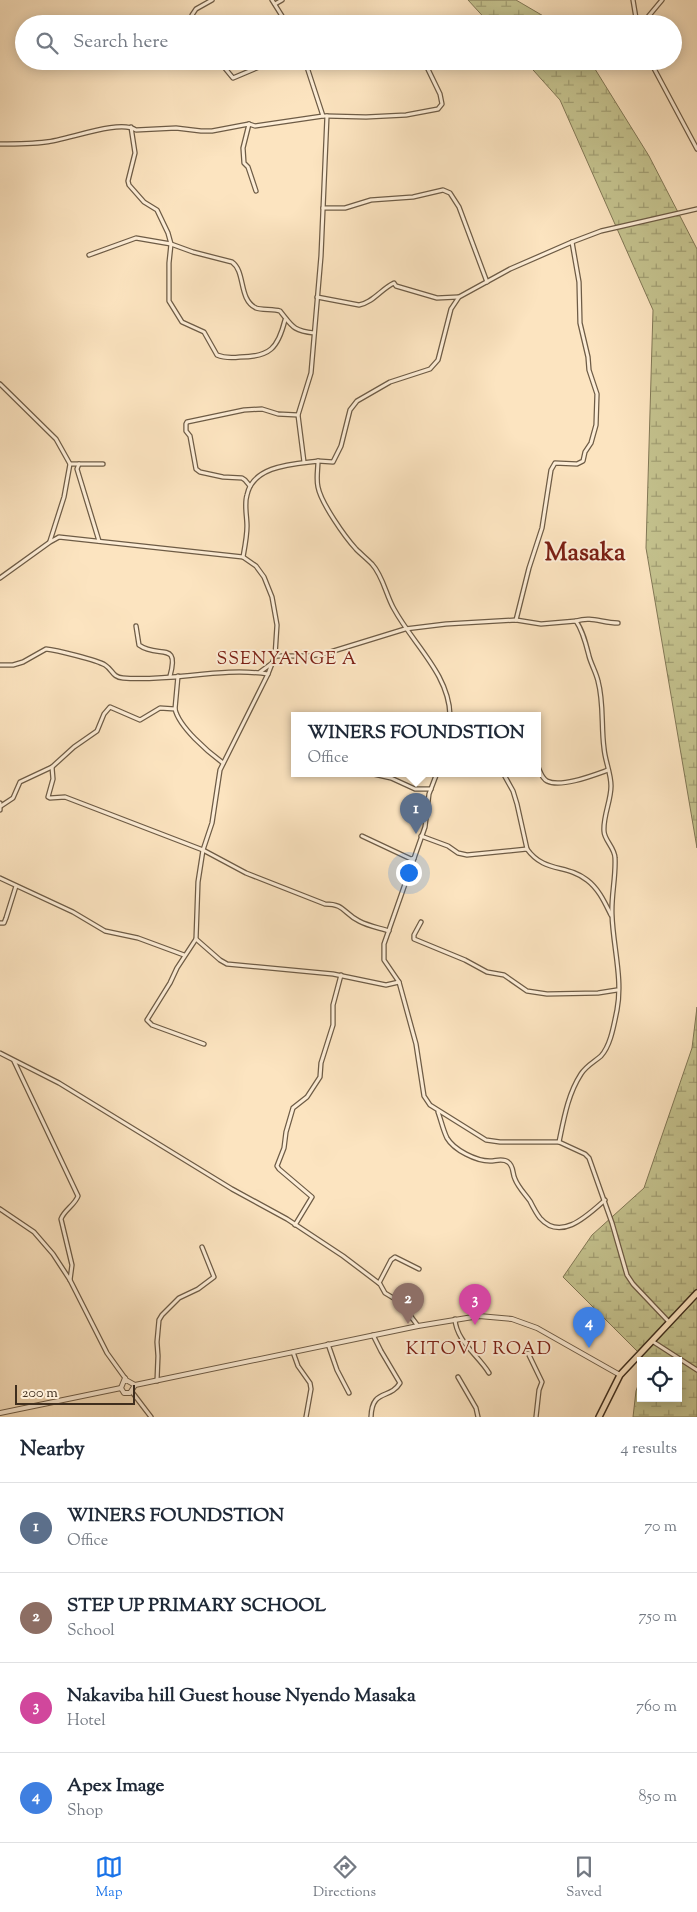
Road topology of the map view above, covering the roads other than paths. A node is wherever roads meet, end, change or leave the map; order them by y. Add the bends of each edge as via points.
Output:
1 (212, 0) edge
2 (272, 0) edge
3 (282, 0) edge
4 (633, 0) edge
5 (662, 0) edge
6 (275, 4) junction
7 (192, 15) edge
8 (282, 15) edge
9 (636, 15) edge
10 (650, 15) edge
11 (227, 70) edge
12 (253, 70) edge
13 (308, 70) edge
14 (428, 70) edge
15 (655, 70) edge
16 (324, 116) junction
17 (248, 124) junction
18 (131, 127) junction
19 (0, 144) edge
20 (697, 148) edge
21 (256, 191) dead end
22 (323, 208) junction
23 (697, 210) edge
24 (572, 242) junction
25 (171, 244) junction
26 (89, 255) dead end
27 (487, 282) junction
28 (317, 297) junction
29 (459, 297) junction
30 (285, 320) junction
31 (314, 334) junction
32 (0, 384) edge
33 (298, 415) junction
34 (318, 461) junction
35 (304, 462) junction
36 (70, 464) junction
37 (79, 464) junction
38 (103, 464) dead end
39 (250, 486) junction
40 (99, 541) junction
41 (50, 542) junction
42 (243, 557) junction
43 (0, 578) edge
44 (516, 620) junction
45 (576, 621) junction
46 (618, 623) dead end
47 (136, 626) dead end
48 (405, 629) junction
49 (275, 656) junction
50 (272, 664) junction
51 (0, 665) edge
52 (259, 673) junction
53 (268, 674) junction
54 (170, 676) junction
55 (178, 676) junction
56 (175, 709) junction
57 (450, 712) edge
58 (223, 763) junction
59 (52, 767) junction
60 (608, 770) junction
61 (541, 774) edge
62 (387, 777) edge
63 (435, 777) edge
64 (505, 777) edge
65 (430, 789) junction
66 (0, 806) edge
67 (362, 836) dead end
68 (421, 836) junction
69 (527, 849) junction
70 (203, 850) junction
71 (414, 858) junction
72 (0, 878) edge
73 (16, 886) junction
74 (612, 916) junction
75 (421, 922) dead end
76 (0, 923) edge
77 (390, 931) junction
78 (196, 939) junction
79 (184, 955) junction
80 (341, 975) junction
81 (399, 982) junction
82 (617, 990) junction
83 (204, 1044) dead end
84 (0, 1054) edge
85 (14, 1060) junction
86 (438, 1111) junction
87 (559, 1142) junction
88 (605, 1200) junction
89 (0, 1209) edge
90 (295, 1225) junction
91 (202, 1247) dead end
92 (419, 1269) dead end
93 (70, 1280) junction
94 (380, 1284) junction
95 (697, 1293) edge
96 (455, 1318) junction
97 (669, 1322) junction
98 (418, 1326) junction
99 (374, 1335) junction
100 (652, 1341) junction
101 (328, 1344) junction
102 (293, 1351) junction
103 (528, 1353) dead end
104 (697, 1370) edge
105 (489, 1373) dead end
106 (620, 1375) junction
107 (458, 1377) dead end
108 (125, 1378) junction
109 (157, 1381) junction
110 (135, 1385) junction
111 (121, 1388) junction
112 (132, 1392) junction
113 (349, 1393) dead end
114 (0, 1413) edge
115 (306, 1416) edge
116 (151, 1417) edge
117 (301, 1417) edge
118 (371, 1417) edge
119 (478, 1417) edge
120 (535, 1417) edge
121 (599, 1417) edge

1 - 7 street via 194,10
2 - 6 street
3 - 6 street
4 - 9 street
5 - 10 street
6 - 8 street
11 - 12 street via 233,78
13 - 16 street
14 - 16 street via 440,94 442,104 438,109 406,116
15 - 20 street
16 - 17 street via 255,126
16 - 22 street
17 - 18 street via 201,132 176,128 136,130
17 - 21 street via 244,163
18 - 19 street via 48,142
18 - 25 street via 135,153 128,181 144,202 157,210
22 - 27 street via 345,208 371,200 413,197 443,190 450,193 466,223
22 - 28 street
23 - 24 street
24 - 27 street
24 - 44 street via 579,282 580,322 597,394 596,425 583,461 577,464 555,463 551,470 542,528
25 - 26 street via 136,238
25 - 30 street via 232,262 237,266 242,289 254,306 280,311
25 - 30 street via 169,300 182,322 204,332 217,355 232,358 261,355 271,349 281,336
27 - 29 street
28 - 29 street via 360,304 372,300 394,283 437,298
28 - 31 street
29 - 34 street via 451,309 435,365 390,382 357,401 350,410 341,446 333,462
30 - 31 street via 300,332
31 - 33 street via 311,373
32 - 36 street via 56,439
33 - 35 street
33 - 39 street via 262,409 244,410 187,422 186,431 191,439 196,469 223,477 242,478
34 - 35 street
34 - 48 street via 318,490 351,543 376,570
35 - 39 street via 267,471
36 - 37 street
36 - 41 street
37 - 38 street
37 - 40 street via 77,469
39 - 42 street via 246,496
40 - 41 street via 59,538
40 - 42 street
41 - 43 street
42 - 49 street via 264,577 272,597 277,625
44 - 45 street via 541,624
44 - 48 street
45 - 46 street via 588,618
45 - 60 street via 598,681
47 - 54 street via 139,645 146,650 170,654 173,666
48 - 49 street via 328,654
48 - 57 street via 443,684
49 - 50 street
50 - 52 street
50 - 53 street
51 - 54 street via 13,665 42,651 52,650 105,665 117,677
52 - 53 street
52 - 55 street via 215,672
53 - 58 street
54 - 55 street
55 - 56 street
56 - 58 street via 182,724 206,751
56 - 59 street via 160,708 140,720 110,707 97,731
58 - 70 street via 212,823
59 - 66 street via 20,782 13,798
59 - 70 street via 54,779 48,797 65,796
60 - 61 street via 574,782 550,782
60 - 74 street via 611,786 604,832 615,858
62 - 65 street via 416,789
63 - 65 street
64 - 69 street via 516,798
65 - 68 street
67 - 71 street
68 - 69 street via 467,855
68 - 71 street
69 - 74 street via 541,863 587,880
70 - 77 street via 246,873 325,904 338,904 361,922
70 - 78 street
71 - 77 street
72 - 73 street
73 - 76 street via 6,918
73 - 79 street via 73,912 105,931 138,938
74 - 82 street via 617,952
75 - 82 street via 414,939 486,972 504,975 527,991 547,994
77 - 81 street via 384,944 384,960
78 - 79 street
78 - 80 street via 227,964
79 - 83 street via 147,1020 152,1025
80 - 81 street via 386,985
80 - 90 street via 320,1077 306,1097 293,1108 278,1166 312,1197
81 - 86 street via 416,1044 424,1096
82 - 87 street via 617,1008 608,1044 581,1073 565,1110
84 - 85 street
85 - 90 street via 59,1083
85 - 93 street via 78,1196 62,1214 61,1220 72,1265
86 - 87 street via 492,1142
86 - 88 street via 447,1139 458,1149 488,1161 504,1159 512,1165 518,1186 541,1219 554,1228 576,1223
87 - 88 street via 589,1158
88 - 97 street via 627,1274
89 - 93 street via 34,1232
90 - 94 street
91 - 109 street via 214,1277 179,1298 159,1320
92 - 94 street via 395,1257
93 - 108 street via 107,1353
94 - 98 street via 384,1293 400,1302
95 - 97 main road
96 - 98 street
96 - 105 street via 455,1325 467,1346
96 - 106 street via 512,1319 558,1338
97 - 100 main road
98 - 99 street
99 - 101 street
99 - 118 street via 400,1383 374,1401
100 - 104 street
100 - 106 main road
101 - 102 street
101 - 113 street
102 - 109 street
102 - 115 street via 298,1366 310,1383
103 - 120 street via 542,1382
106 - 121 main road
107 - 119 street
108 - 110 street
108 - 111 street
109 - 110 street
110 - 112 street
111 - 112 street via 124,1393
111 - 114 street
112 - 116 street
115 - 117 street

